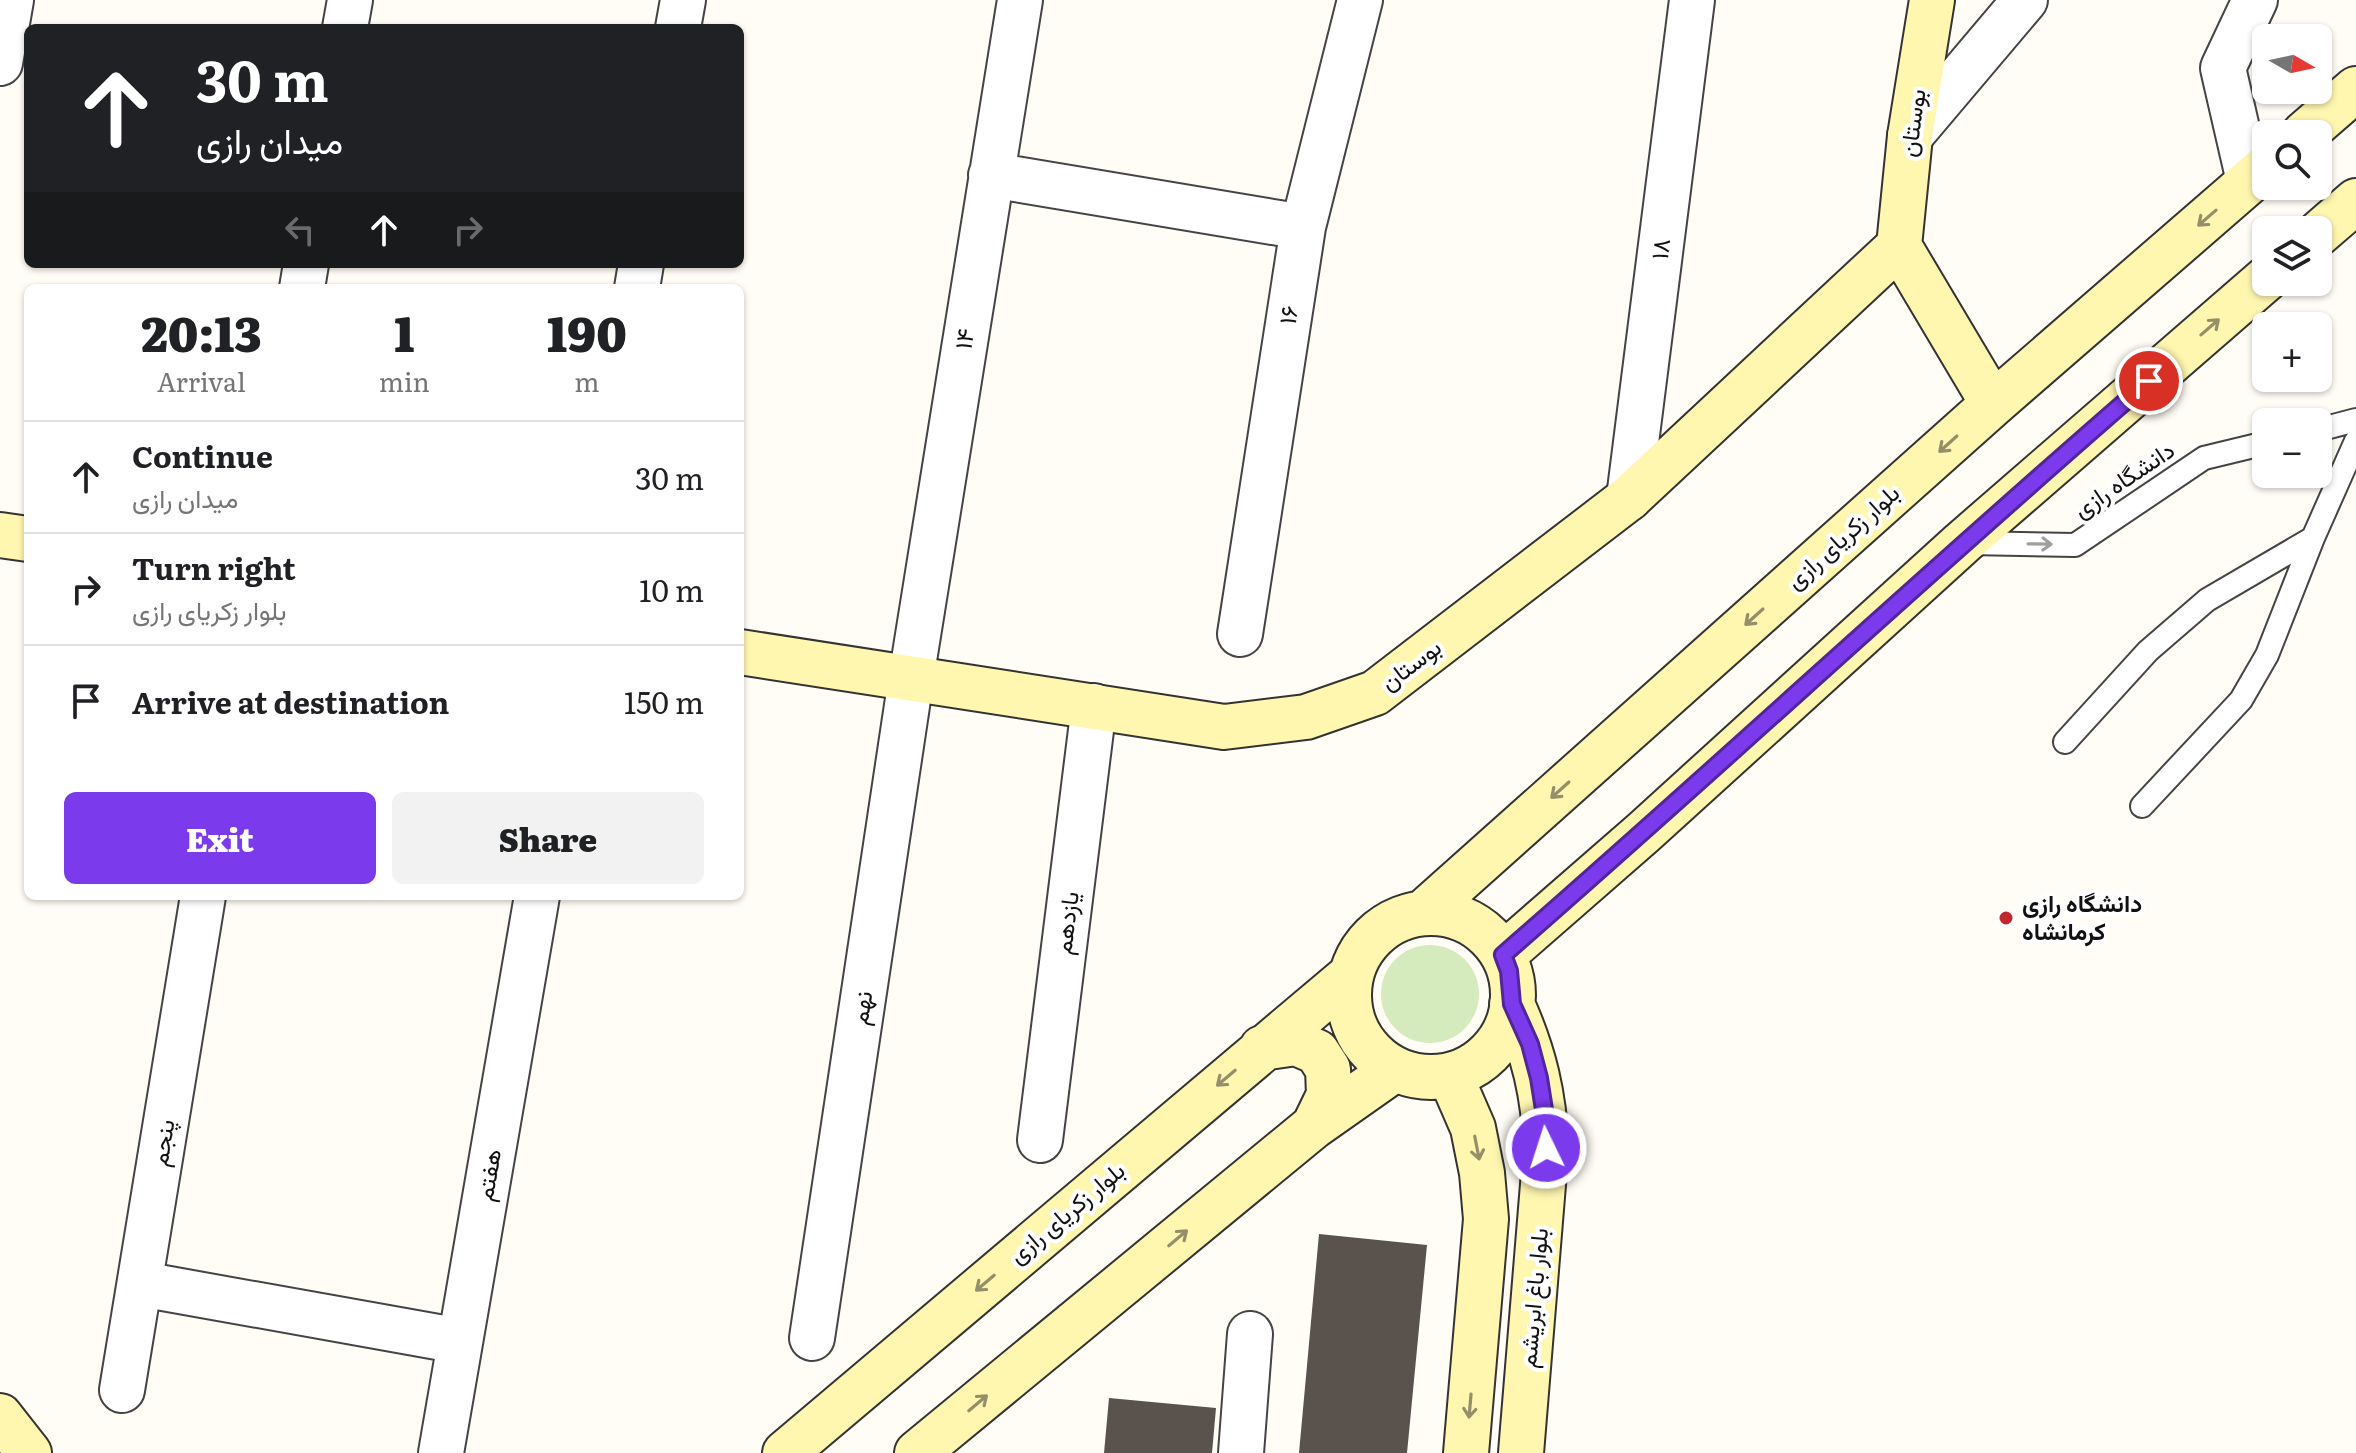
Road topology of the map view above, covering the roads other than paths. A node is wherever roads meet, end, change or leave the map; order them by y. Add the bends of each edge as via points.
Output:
1 (11, 0) edge
2 (350, 0) edge
3 (683, 0) edge
4 (1020, 0) edge
5 (1360, 0) edge
6 (1692, 0) edge
7 (1932, 0) edge
8 (2025, 0) edge
9 (2255, 0) edge
10 (346, 24) edge
11 (679, 24) edge
12 (0, 63) edge
13 (2356, 89) edge
14 (2320, 120) edge
15 (1910, 136) junction
16 (2252, 158) edge
17 (991, 175) junction
18 (2252, 178) edge
19 (2356, 201) edge
20 (2332, 222) edge
21 (1303, 227) junction
22 (1899, 246) junction
23 (2252, 291) edge
24 (1993, 404) junction
25 (2356, 420) edge
26 (2332, 426) edge
27 (2356, 441) edge
28 (2252, 446) edge
29 (1629, 498) junction
30 (0, 535) edge
31 (24, 538) edge
32 (2313, 538) junction
33 (1962, 543) junction
34 (1240, 634) dead end
35 (744, 653) edge
36 (911, 679) junction
37 (1094, 706) junction
38 (2065, 742) dead end
39 (2142, 806) dead end
40 (202, 900) edge
41 (536, 900) edge
42 (1423, 913) junction
43 (1503, 955) junction
44 (1351, 975) junction
45 (1512, 1004) junction
46 (1262, 1048) junction
47 (1395, 1069) junction
48 (1450, 1075) junction
49 (1314, 1126) junction
50 (1040, 1140) dead end
51 (141, 1284) junction
52 (1250, 1334) dead end
53 (812, 1338) dead end
54 (460, 1341) junction
55 (122, 1390) dead end
56 (0, 1416) edge
57 (29, 1453) edge
58 (441, 1453) edge
59 (785, 1453) edge
60 (917, 1453) edge
61 (1241, 1453) edge
62 (1466, 1453) edge
63 (1521, 1453) edge

1 - 12 street
2 - 10 street
3 - 11 street
4 - 17 street, ۱۴
5 - 21 street, ۱۶
6 - 29 street, ۱۸
7 - 15 main road, بوستان
8 - 15 street
9 - 16 street via 2223,68
13 - 14 main road
15 - 22 main road, بوستان
17 - 21 street
17 - 36 street, ۱۴
18 -> 24 main road, بلوار زکریای رازی
19 - 20 main road
21 - 34 street, ۱۶
22 - 24 main road
22 - 29 main road, بوستان
33 -> 23 main road
24 -> 42 main road, بلوار زکریای رازی
25 - 26 lane
27 - 32 lane
33 -> 28 lane, دانشگاه رازی via 2075,545 2204,458
29 - 37 main road, بوستان via 1375,693 1306,717 1224,727
30 - 31 main road
32 - 38 lane via 2207,600 2148,651
32 - 39 lane via 2267,655 2241,700
33 - 43 main road
35 - 36 main road, بوستان
36 - 37 main road, بوستان
36 - 53 street, نهم
37 - 50 street, یازدهم
40 - 51 street, پنجم
41 - 54 street, هفتم
42 - 43 main road via 1469,922
42 - 44 main road via 1377,932
43 - 45 main road
44 - 46 main road, بلوار زکریای رازی
44 - 47 main road via 1349,998 1356,1030 1369,1049
45 - 48 main road via 1496,1045 1480,1061
45 - 63 main road, بلوار باغ ابریشم via 1539,1078 1546,1148
46 - 49 main road via 1296,1043 1317,1052 1323,1061 1329,1095
46 -> 59 main road, بلوار زکریای رازی
47 - 48 main road via 1422,1077
47 - 49 main road
48 -> 62 main road via 1473,1128 1486,1219
60 -> 49 main road
51 - 54 street
51 - 55 street, پنجم
52 - 61 street
54 - 58 street, هفتم
56 - 57 main road

